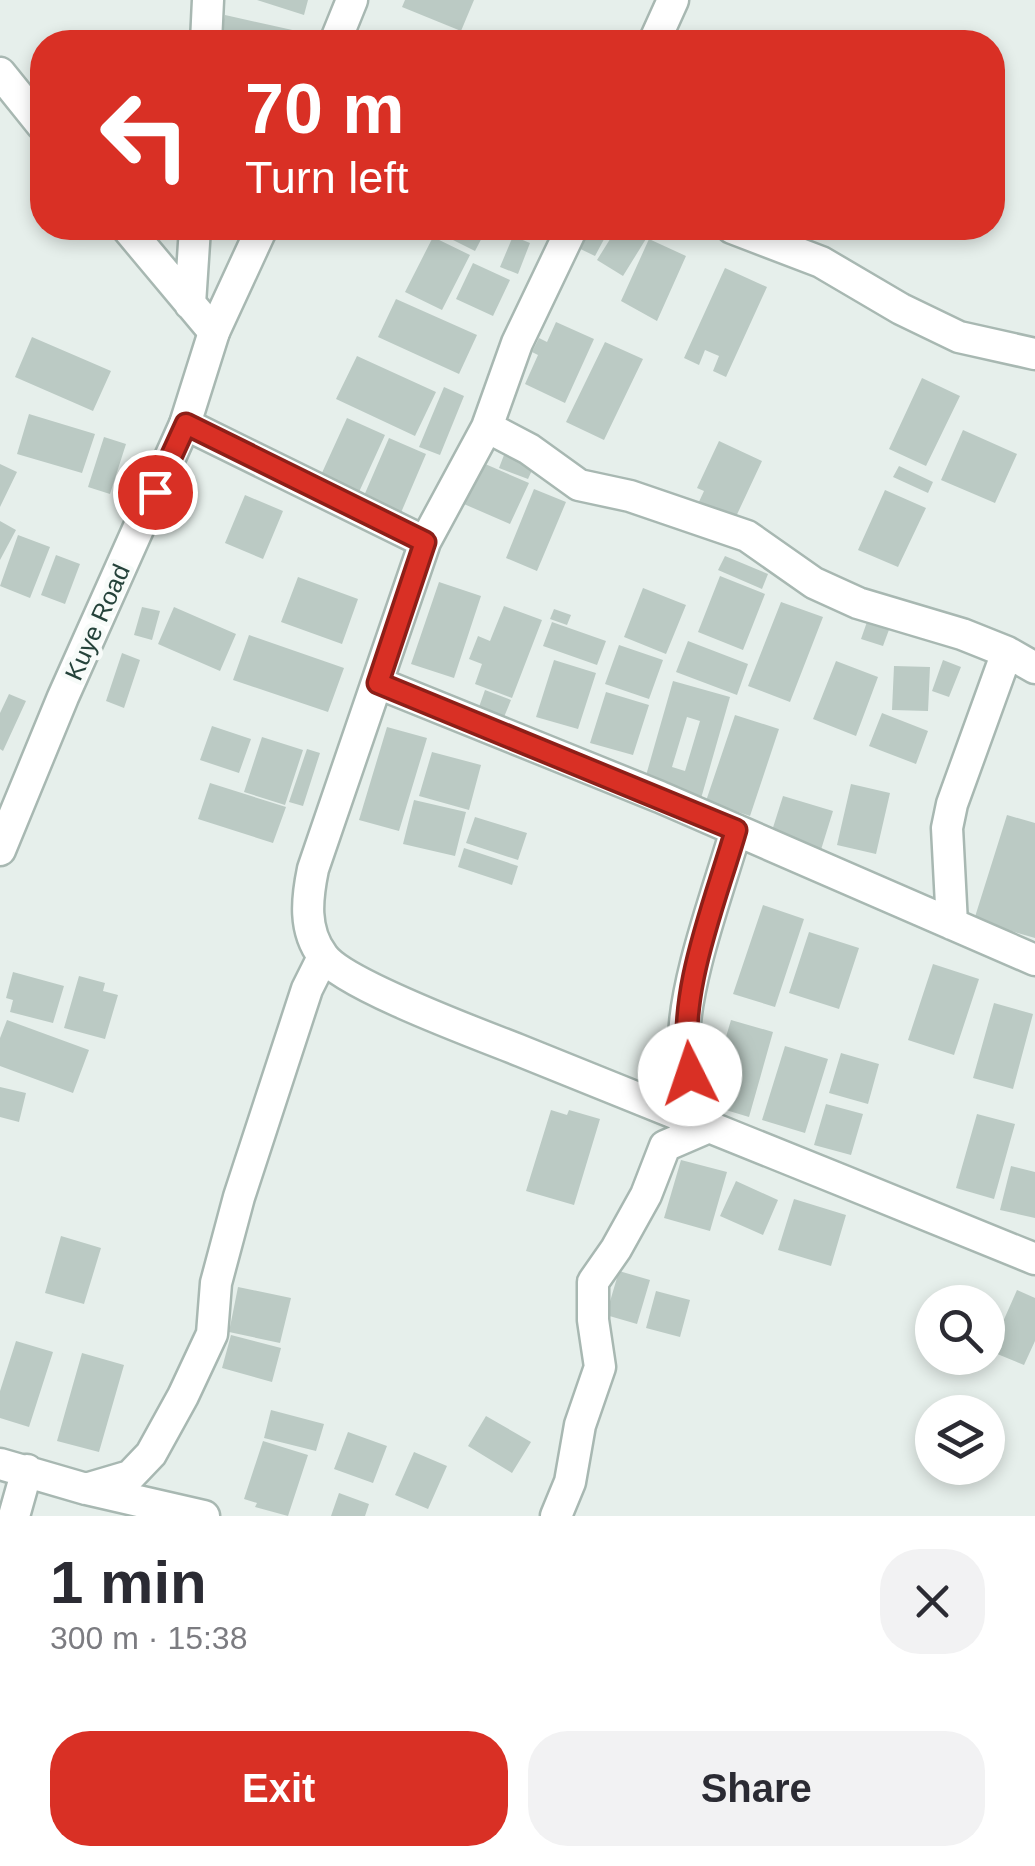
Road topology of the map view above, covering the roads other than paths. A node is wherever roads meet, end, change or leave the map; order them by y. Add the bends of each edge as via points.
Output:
1 (208, 0) edge
2 (352, 0) edge
3 (673, 0) edge
4 (207, 30) edge
5 (340, 30) edge
6 (659, 30) edge
7 (0, 73) edge
8 (30, 109) edge
9 (138, 240) edge
10 (194, 240) edge
11 (256, 240) edge
12 (566, 240) edge
13 (763, 240) edge
14 (190, 304) junction
15 (214, 332) junction
16 (1035, 354) edge
17 (186, 424) junction
18 (487, 427) junction
19 (425, 542) junction
20 (1007, 652) junction
21 (1035, 668) edge
22 (378, 683) junction
23 (736, 830) junction
24 (0, 850) edge
25 (952, 924) junction
26 (323, 958) junction
27 (1035, 960) edge
28 (709, 1126) junction
29 (1035, 1259) edge
30 (13, 1467) edge
31 (86, 1489) junction
32 (14, 1516) edge
33 (204, 1516) edge
34 (556, 1516) edge

1 - 4 street
2 - 5 street
3 - 6 street
7 - 8 street
9 - 14 street
10 - 14 street
11 - 15 street, Kuye Road
12 - 18 street via 517,343
13 - 16 street via 821,262 959,337
14 - 15 street
15 - 17 street, Kuye Road
17 - 19 street
17 - 24 street, Kuye Road
18 - 19 street
18 - 20 street via 579,485 747,536 858,603
19 - 22 street
20 - 21 street
20 - 25 street via 947,828
22 - 23 street
22 - 26 street via 307,898 310,929
23 - 25 street
23 - 28 street via 685,1030 690,1074
25 - 27 street
26 - 28 street via 350,978
26 - 31 street via 239,1196 216,1284 212,1334 150,1454 130,1476
28 - 29 street
28 - 34 street via 665,1146 646,1194 593,1282 600,1366
30 - 31 street
30 - 32 street
31 - 33 street

